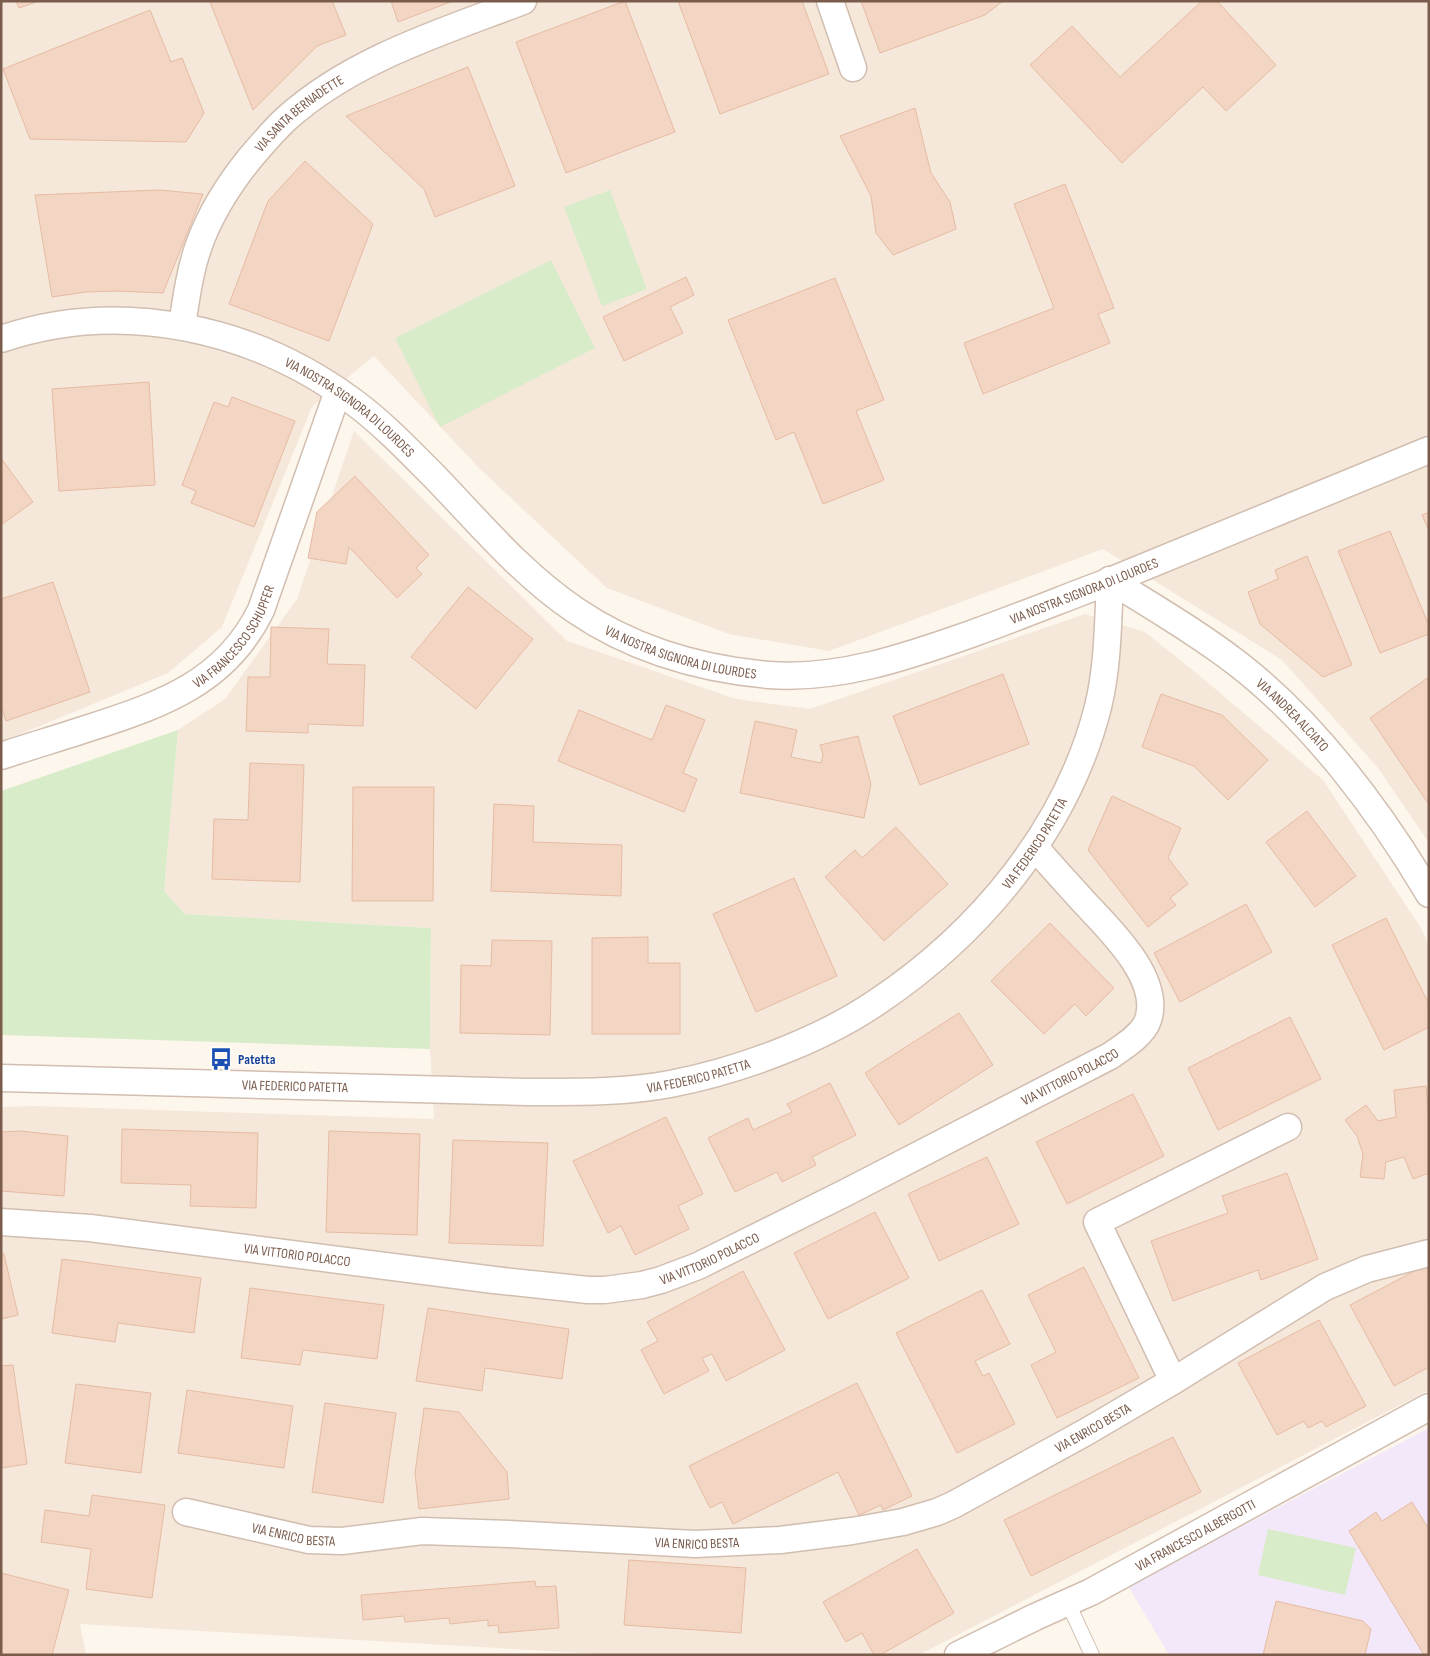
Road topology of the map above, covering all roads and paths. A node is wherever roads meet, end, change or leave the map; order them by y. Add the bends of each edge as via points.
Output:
1 (523, 1) edge
2 (830, 1) edge
3 (853, 68) dead end
4 (182, 326) junction
5 (1, 339) edge
6 (338, 391) junction
7 (1429, 450) edge
8 (1110, 580) junction
9 (1, 756) edge
10 (1035, 847) junction
11 (1429, 894) edge
12 (1, 1078) edge
13 (1288, 1126) dead end
14 (1, 1222) edge
15 (1429, 1253) edge
16 (1173, 1381) junction
17 (1429, 1407) edge
18 (186, 1512) dead end
19 (1068, 1603) junction
20 (958, 1655) edge
21 (1092, 1655) edge

1 - 4 street, VIA SANTA BERNADETTE via 378,59 310,100 286,119 217,203 198,245
2 - 3 street
4 - 5 street, VIA NOSTRA SIGNORA DI LOURDES via 94,321 40,328
4 - 6 street, VIA NOSTRA SIGNORA DI LOURDES via 219,334 266,352
6 - 8 street, VIA NOSTRA SIGNORA DI LOURDES via 386,430 496,542 563,602 623,638 687,660 768,675 807,676 852,669 944,643
6 - 9 street, VIA FRANCESCO SCHUPFER via 261,610 249,634 228,659 165,701
7 - 8 street, VIA NOSTRA SIGNORA DI LOURDES
8 - 10 street, VIA FEDERICO PATETTA via 1106,654 1093,723 1066,790
8 - 11 street, VIA ANDREA ALCIATO via 1237,664 1290,709 1337,762 1374,811
10 - 12 street, VIA FEDERICO PATETTA via 978,917 944,950 876,1003 840,1024 768,1056 670,1084 612,1091 526,1092
10 - 14 street, VIA VITTORIO POLACCO via 1121,943 1138,968 1149,999 1145,1027 1110,1056 680,1274 642,1285 588,1290 90,1228
13 - 16 street via 1097,1222
15 - 16 street, VIA ENRICO BESTA via 1367,1269 1325,1287
16 - 18 street, VIA ENRICO BESTA via 953,1505 903,1522 852,1532 695,1544 422,1532 324,1541 282,1535
17 - 19 street, VIA FRANCESCO ALBERGOTTI
19 - 20 street, VIA FRANCESCO ALBERGOTTI
19 - 21 lane

